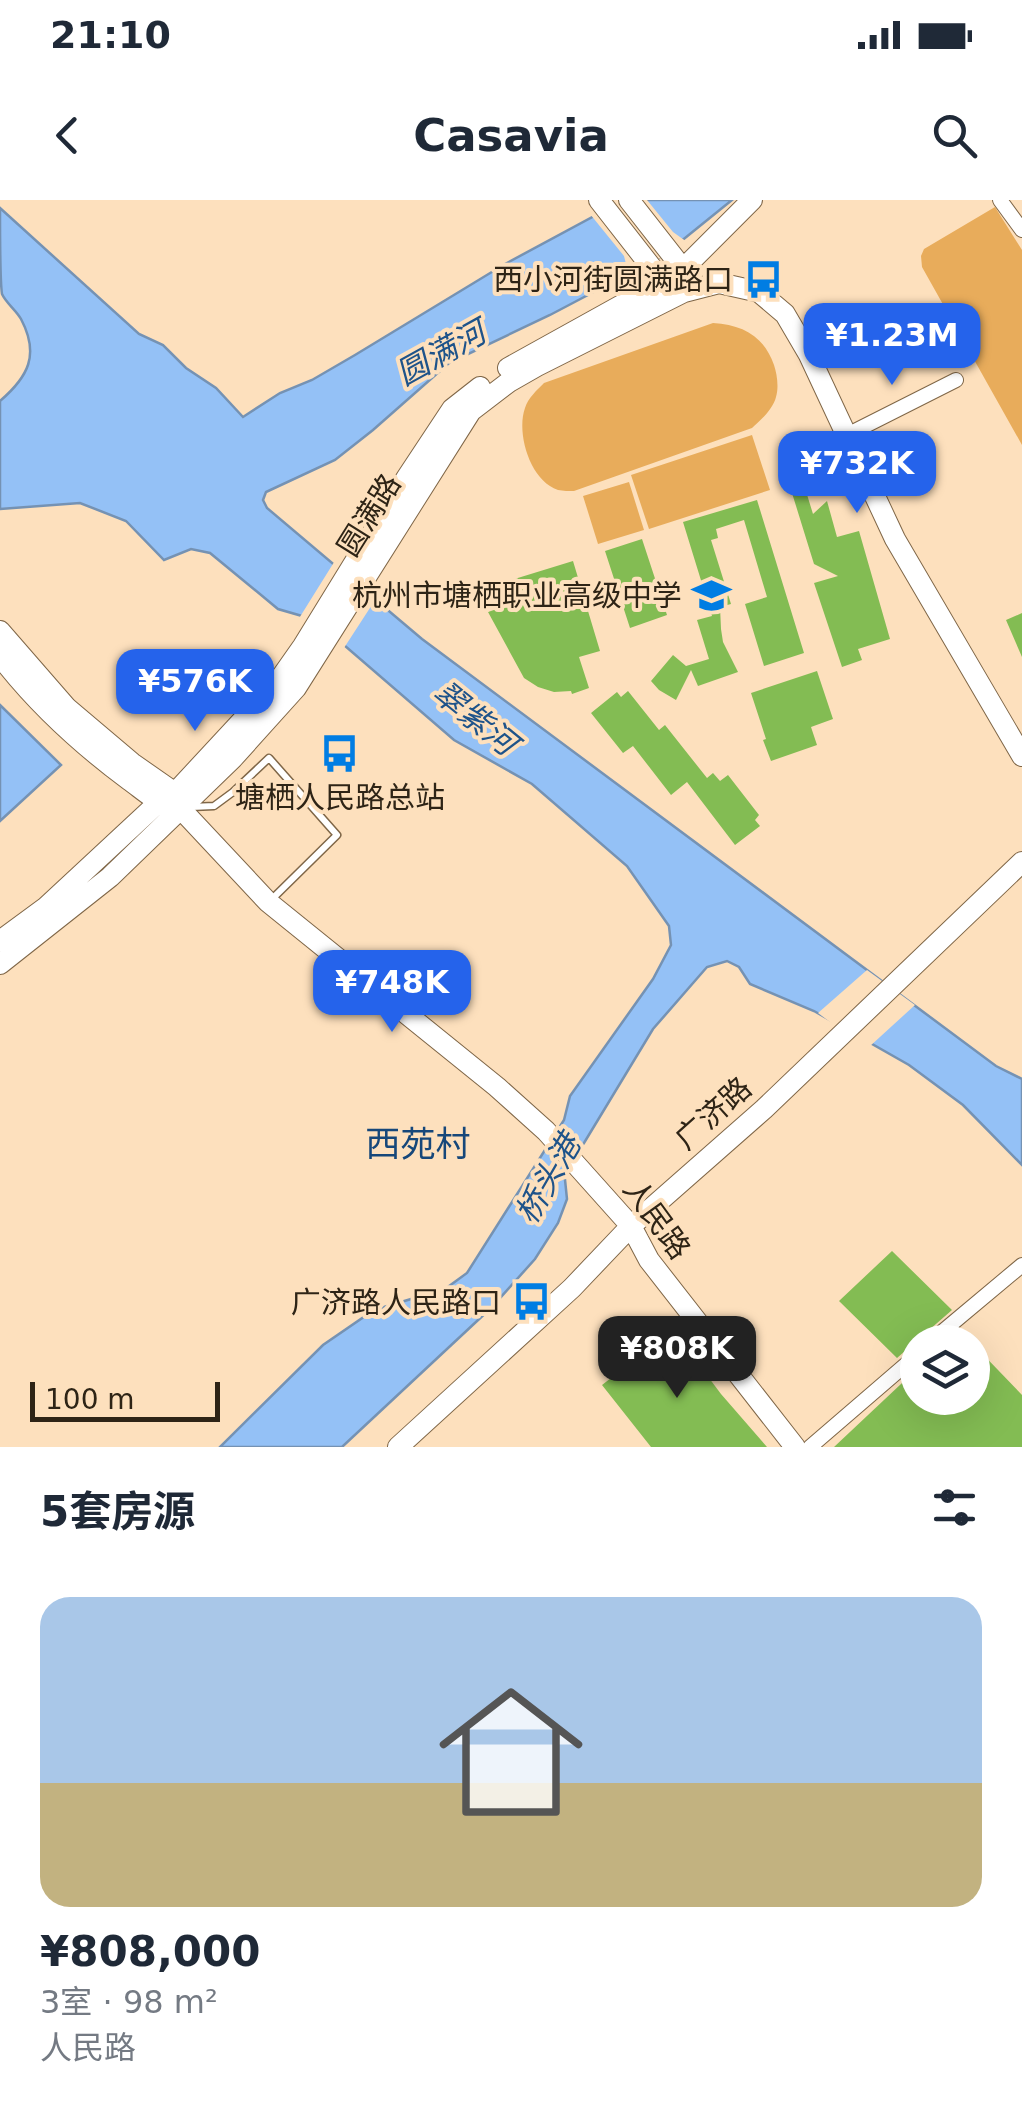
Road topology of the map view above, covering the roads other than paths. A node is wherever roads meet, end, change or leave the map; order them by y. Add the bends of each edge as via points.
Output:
1 (630, 200) edge
2 (752, 200) edge
3 (1000, 200) edge
4 (602, 203) edge
5 (1022, 230) edge
6 (677, 260) junction
7 (663, 282) junction
8 (684, 292) junction
9 (956, 380) dead end
10 (847, 436) junction
11 (414, 482) junction
12 (0, 632) edge
13 (0, 656) edge
14 (1022, 756) edge
15 (171, 801) junction
16 (1022, 862) edge
17 (268, 902) junction
18 (0, 940) edge
19 (0, 964) edge
20 (632, 1226) junction
21 (1022, 1264) edge
22 (950, 1325) edge
23 (900, 1370) edge
24 (398, 1447) edge
25 (795, 1447) edge
26 (810, 1447) edge

1 - 6 street
2 - 6 street, 圆满路
3 - 5 street
4 - 7 street
6 - 7 street, 圆满路
6 - 8 street
7 - 8 street
7 - 11 street, 圆满路 via 491,378 452,409
8 - 10 street via 719,282 759,292 784,314
8 - 11 street, 圆满路 via 509,382 471,411
9 - 10 street
10 - 14 street via 895,538
11 - 15 street, 圆满路 via 296,688 258,717 233,758
12 - 15 street, 人民路 via 67,708
13 - 15 street, 人民路 via 116,770
15 - 17 street, 人民路
15 - 17 lane via 214,806 268,758 337,836
15 - 18 street, 圆满路
15 - 19 street, 圆满路 via 110,877
16 - 20 street, 广济路
17 - 20 street, 人民路 via 546,1131
20 - 24 street, 广济路
20 - 25 street, 人民路 via 648,1260
21 - 22 street
23 - 26 street

